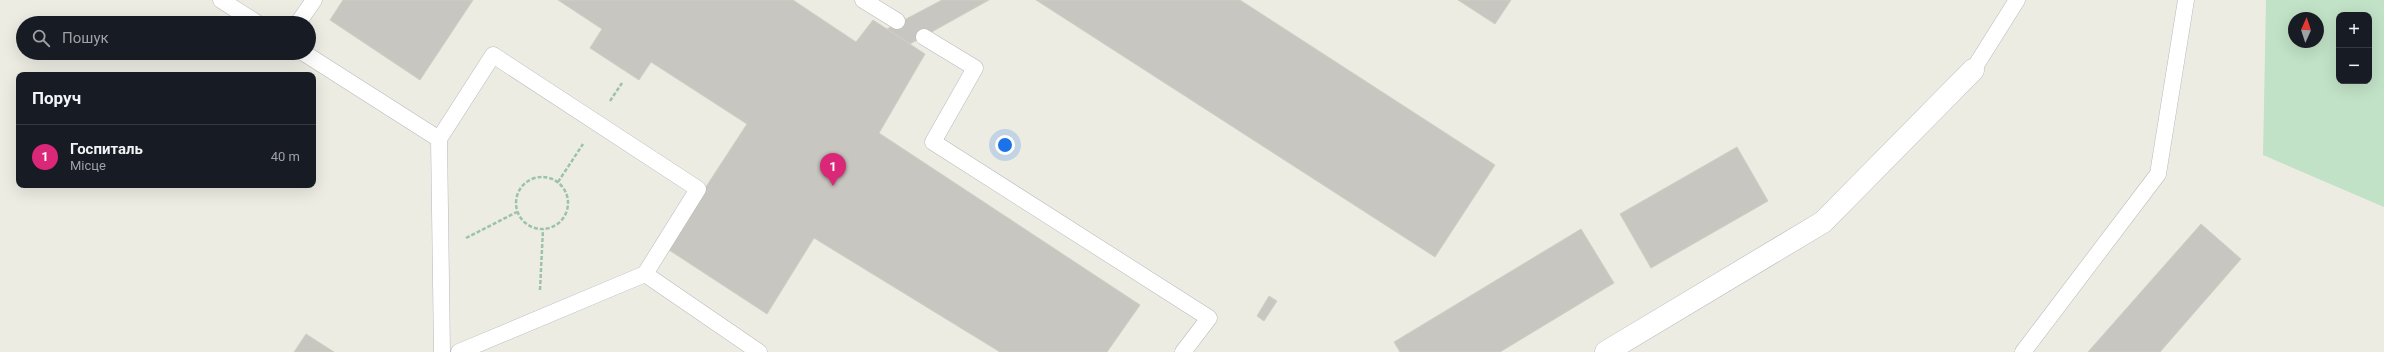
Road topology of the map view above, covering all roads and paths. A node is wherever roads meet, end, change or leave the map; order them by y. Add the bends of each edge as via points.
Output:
1 (221, 0) edge
2 (314, 0) edge
3 (863, 0) edge
4 (2017, 0) edge
5 (2186, 0) edge
6 (246, 16) edge
7 (303, 16) edge
8 (897, 21) dead end
9 (924, 37) dead end
10 (315, 60) edge
11 (1973, 70) joint
12 (439, 139) junction
13 (517, 212) junction
14 (544, 229) junction
15 (441, 251) junction
16 (645, 274) junction
17 (538, 319) junction
18 (442, 352) edge
19 (459, 352) edge
20 (759, 352) edge
21 (1183, 352) edge
22 (1606, 352) edge
23 (2023, 352) edge

1 - 6 lane
2 - 7 lane
3 - 8 lane
4 - 11 lane
5 - 23 lane via 2158,174
9 - 21 lane via 975,68 932,142 1209,318
10 - 12 lane
11 - 22 street via 1822,222
12 - 15 lane
12 - 16 lane via 493,55 500,59 698,189
13 - 14 path via 528,225
13 - 14 path via 516,196 526,182 542,176 558,182 565,189 568,207 560,222
13 - 15 path
14 - 17 path
15 - 18 lane
16 - 17 lane
16 - 20 lane
17 - 19 lane

